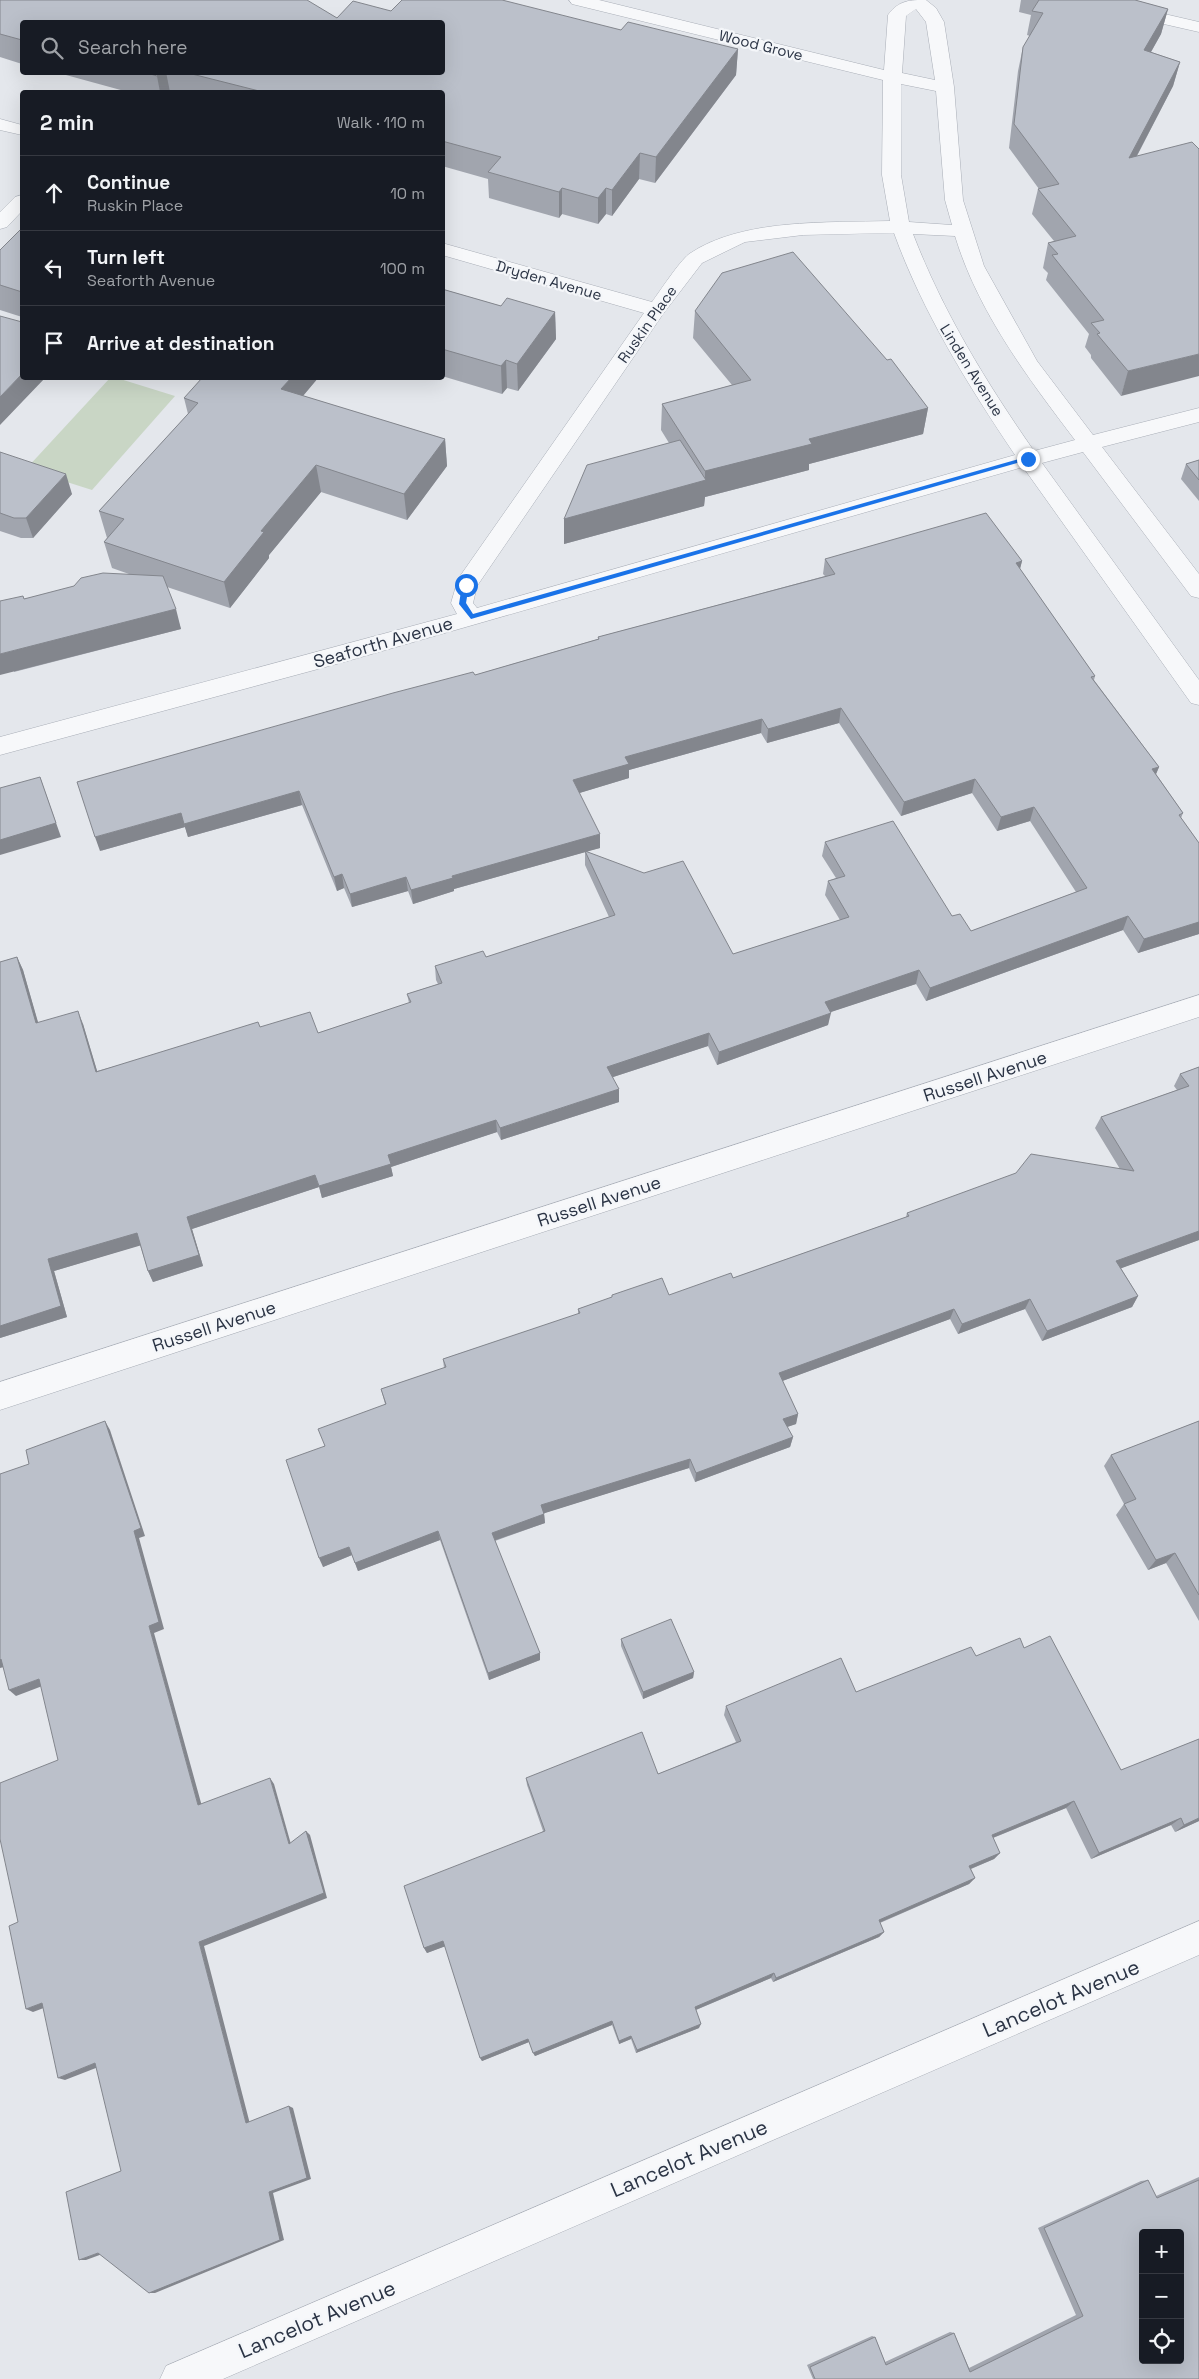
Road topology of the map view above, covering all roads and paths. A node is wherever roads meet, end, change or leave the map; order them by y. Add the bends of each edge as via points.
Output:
1 (578, 0) edge
2 (916, 0) edge
3 (1082, 0) edge
4 (1199, 26) edge
5 (892, 77) junction
6 (945, 87) junction
7 (0, 124) edge
8 (20, 129) edge
9 (20, 203) edge
10 (0, 223) edge
11 (900, 227) junction
12 (962, 231) junction
13 (445, 250) edge
14 (656, 310) junction
15 (1199, 415) edge
16 (1088, 442) junction
17 (1028, 459) junction
18 (1199, 590) edge
19 (471, 617) junction
20 (1199, 697) edge
21 (0, 746) edge
22 (1199, 1006) edge
23 (0, 1396) edge
24 (1199, 1938) edge
25 (179, 2379) edge

1 - 5 street, Wood Grove
2 - 5 street, Linden Avenue via 897,16
2 - 6 street, Linden Avenue via 930,12 935,22
3 - 4 street
5 - 6 street, Wood Grove
5 - 11 street, Linden Avenue via 891,155
6 - 12 street, Linden Avenue via 954,200
7 - 8 street
9 - 10 street
11 - 12 street, Ruskin Place
11 - 14 street, Ruskin Place via 803,229 741,237 695,258
11 - 17 street, Linden Avenue via 929,297 959,354
12 - 16 street, Linden Avenue via 974,266 1028,364
13 - 14 street, Dryden Avenue
14 - 19 street, Ruskin Place via 466,585 462,604
15 - 16 street, Seaforth Avenue
16 - 17 street, Seaforth Avenue
16 - 18 street, Linden Avenue
17 - 19 street, Seaforth Avenue
17 - 20 street, Linden Avenue
19 - 21 street, Seaforth Avenue
22 - 23 street, Russell Avenue
24 - 25 street, Lancelot Avenue

